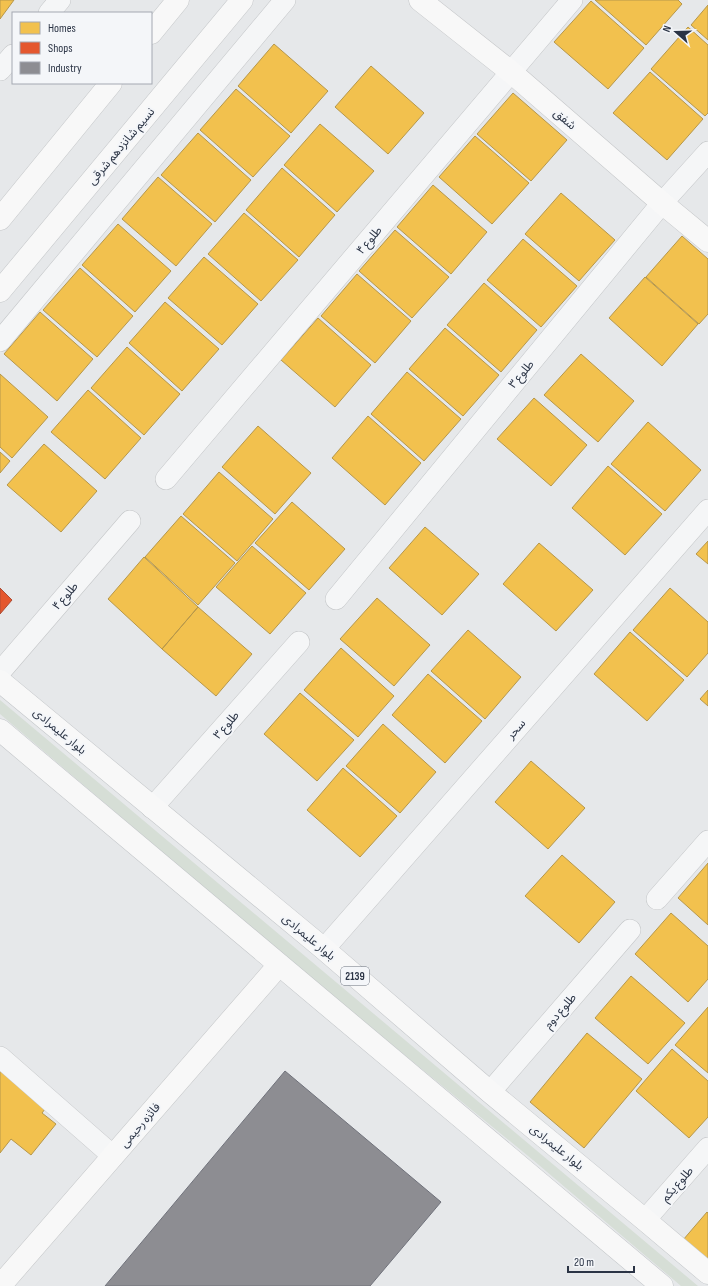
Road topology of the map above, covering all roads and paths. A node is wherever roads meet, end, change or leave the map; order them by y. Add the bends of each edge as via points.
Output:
1 (60, 0) edge
2 (178, 0) edge
3 (242, 0) edge
4 (285, 0) edge
5 (420, 0) edge
6 (572, 0) edge
7 (50, 12) edge
8 (152, 32) edge
9 (12, 56) edge
10 (0, 70) edge
11 (511, 72) junction
12 (110, 84) edge
13 (708, 152) edge
14 (662, 203) junction
15 (0, 219) edge
16 (708, 241) edge
17 (0, 291) edge
18 (0, 341) edge
19 (166, 479) dead end
20 (708, 510) edge
21 (130, 521) dead end
22 (336, 598) dead end
23 (299, 642) dead end
24 (0, 672) edge
25 (0, 681) edge
26 (0, 730) edge
27 (152, 808) junction
28 (708, 841) edge
29 (657, 899) dead end
30 (630, 930) dead end
31 (324, 949) junction
32 (279, 965) junction
33 (0, 1058) edge
34 (490, 1092) junction
35 (708, 1148) edge
36 (113, 1156) junction
37 (645, 1220) junction
38 (708, 1273) edge
39 (0, 1286) edge
40 (662, 1286) edge

1 - 7 street
2 - 8 main road
3 - 17 main road, نسیم شانزدهم شرقی
4 - 18 street
5 - 11 main road, شفق
6 - 11 street, طلوع ۴
9 - 10 street
11 - 14 main road, شفق
11 - 19 street, طلوع ۴
12 - 15 main road
13 - 14 street, طلوع ۳
14 - 16 main road, شفق
14 - 22 street, طلوع ۳
20 - 31 street, سحر
21 - 24 street, طلوع ۴
23 - 27 street, طلوع ۳
25 - 27 main road, بلوار علیمرادی / 2139
26 - 32 main road
27 - 31 main road, بلوار علیمرادی / 2139
28 - 29 street
30 - 34 street, طلوع دوم
31 - 34 main road, بلوار علیمرادی / 2139
32 - 36 main road, فائزه رحیمی
32 - 40 main road
33 - 36 street
34 - 37 main road, بلوار علیمرادی / 2139
35 - 37 street, طلوع یکم
36 - 39 main road, فائزه رحیمی
37 - 38 main road, بلوار علیمرادی / 2139

